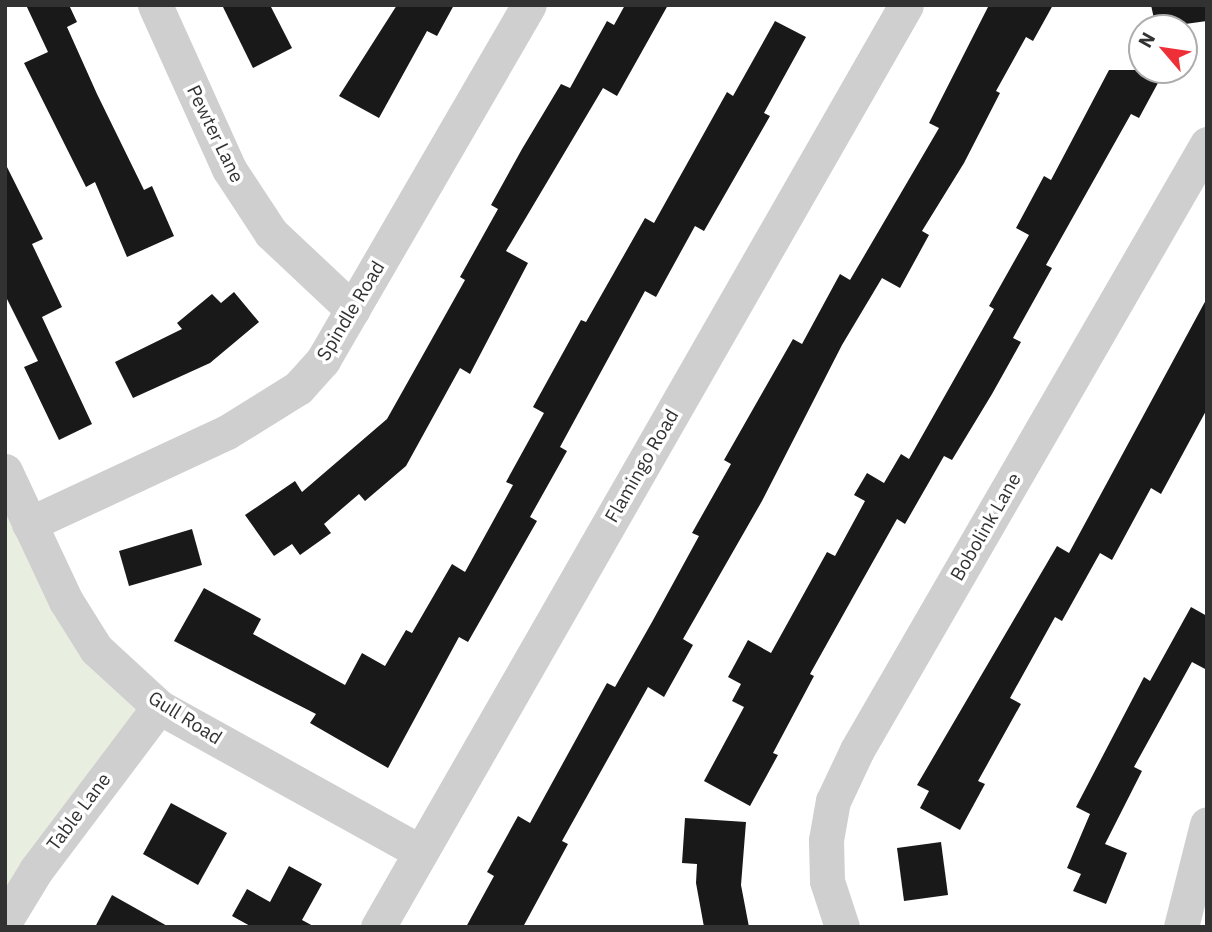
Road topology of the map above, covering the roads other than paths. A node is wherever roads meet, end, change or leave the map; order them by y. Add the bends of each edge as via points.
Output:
1 (155, 5) edge
2 (528, 5) edge
3 (906, 5) edge
4 (1207, 144) edge
5 (353, 310) junction
6 (5, 471) edge
7 (29, 524) junction
8 (159, 707) junction
9 (1207, 824) edge
10 (421, 852) junction
11 (5, 921) edge
12 (378, 927) edge
13 (842, 927) edge
14 (1181, 927) edge

1 - 5 street, Pewter Lane via 229,169 271,233
2 - 5 street, Spindle Road
3 - 10 street, Flamingo Road
4 - 13 street, Bobolink Lane via 857,750 833,801 826,840 827,881
5 - 7 street, Spindle Road via 323,360 298,388 265,411
6 - 7 street, Gull Road
7 - 8 street, Gull Road via 96,649
8 - 10 street, Gull Road
8 - 11 street, Table Lane via 36,870
9 - 14 street
10 - 12 street, Flamingo Road

